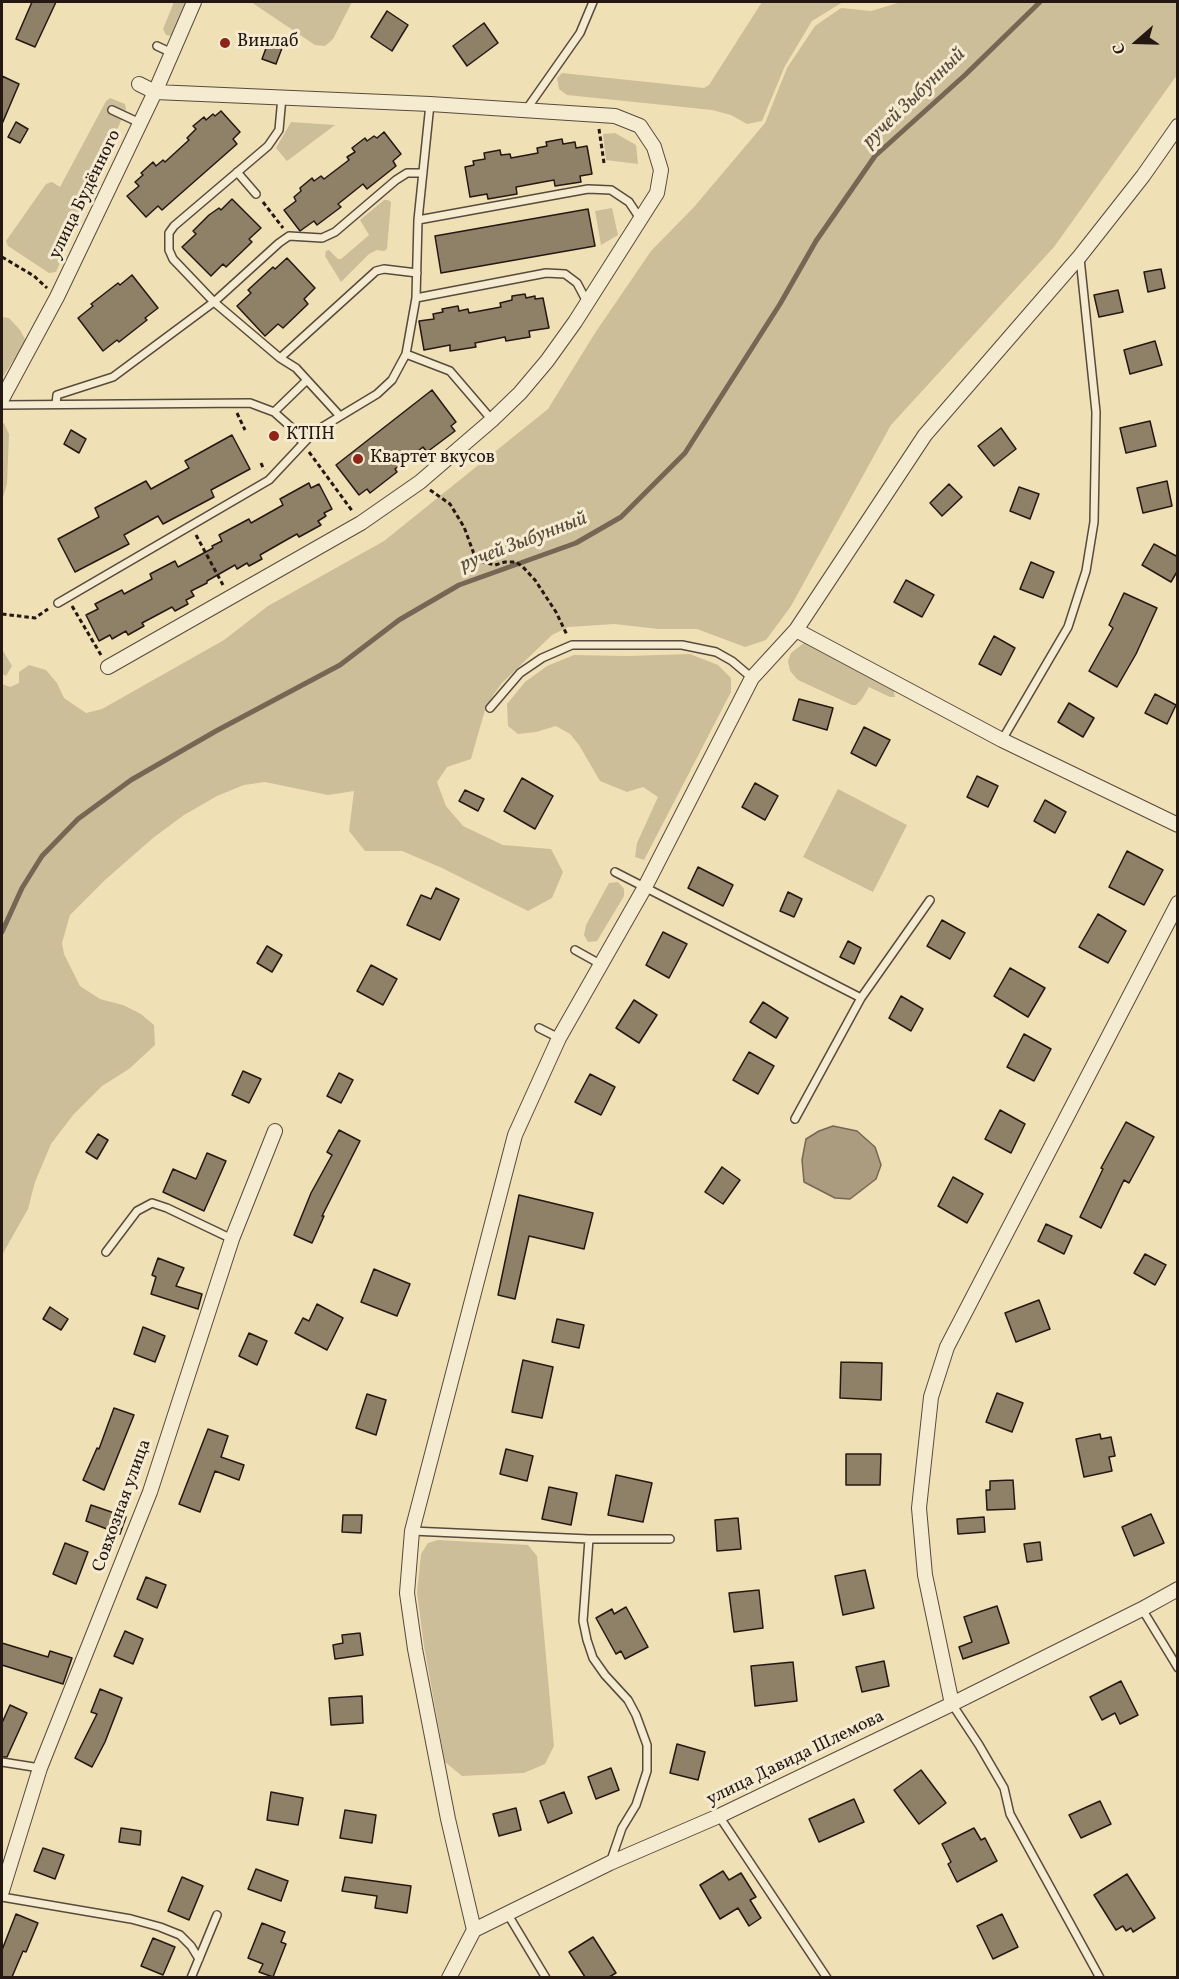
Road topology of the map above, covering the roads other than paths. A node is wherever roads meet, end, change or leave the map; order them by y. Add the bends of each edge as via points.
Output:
1 (194, 2) edge
2 (593, 2) edge
3 (157, 46) dead end
4 (172, 53) junction
5 (139, 84) dead end
6 (155, 92) junction
7 (282, 97) junction
8 (429, 104) junction
9 (112, 110) dead end
10 (526, 110) junction
11 (140, 123) junction
12 (1178, 126) edge
13 (237, 172) junction
14 (423, 173) junction
15 (256, 194) road end
16 (418, 220) junction
17 (642, 220) junction
18 (1080, 256) junction
19 (417, 273) junction
20 (416, 298) junction
21 (214, 302) junction
22 (587, 302) junction
23 (406, 354) junction
24 (280, 358) junction
25 (307, 380) junction
26 (2, 399) edge
27 (56, 404) junction
28 (2, 405) edge
29 (274, 412) junction
30 (339, 415) junction
31 (492, 420) junction
32 (303, 443) junction
33 (58, 603) road end
34 (796, 630) junction
35 (108, 667) road end
36 (752, 678) junction
37 (490, 708) dead end
38 (1002, 740) junction
39 (1178, 825) edge
40 (615, 872) dead end
41 (645, 887) junction
42 (930, 900) dead end
43 (1178, 903) edge
44 (575, 950) dead end
45 (600, 964) junction
46 (861, 998) junction
47 (539, 1028) dead end
48 (559, 1038) junction
49 (795, 1119) dead end
50 (275, 1131) dead end
51 (232, 1239) junction
52 (106, 1252) dead end
53 (412, 1531) junction
54 (589, 1539) junction
55 (670, 1539) dead end
56 (1178, 1589) edge
57 (1142, 1609) junction
58 (1178, 1668) edge
59 (952, 1704) junction
60 (2, 1762) edge
61 (40, 1768) junction
62 (720, 1816) junction
63 (610, 1863) junction
64 (2, 1891) edge
65 (2, 1898) edge
66 (507, 1913) junction
67 (217, 1915) dead end
68 (474, 1930) junction
69 (199, 1959) junction
70 (191, 1977) edge
71 (449, 1977) edge
72 (546, 1977) edge
73 (827, 1977) edge
74 (1100, 1977) edge

1 - 4 street, улица Будённого
2 - 10 lane via 580,33
3 - 4 lane
4 - 6 street, улица Будённого
5 - 6 street
6 - 7 street
6 - 11 street, улица Будённого
7 - 8 street
7 - 13 lane via 279,130 268,146
8 - 10 street
8 - 14 lane
9 - 11 lane
10 - 17 street via 615,116 640,126 654,147 661,170 657,194
11 - 26 street, улица Будённого via 57,297
12 - 18 street
13 - 15 lane
13 - 21 lane via 169,233 173,259
14 - 16 lane
14 - 21 lane via 407,173 396,180 335,232 322,238 289,236
16 - 17 lane via 588,189 611,190 629,202
16 - 19 lane
17 - 22 street
18 - 34 street via 925,435
18 - 38 lane via 1096,412 1094,522 1086,571 1068,627
19 - 20 lane
19 - 24 lane via 376,271
20 - 22 lane via 546,273 565,273 577,282
20 - 23 lane
21 - 24 lane
21 - 27 lane via 113,377 57,394
22 - 31 street via 548,361
23 - 30 lane via 392,380 377,394
23 - 31 lane via 450,371
24 - 25 lane
25 - 29 lane
25 - 30 lane
27 - 28 lane
27 - 29 lane via 250,403
29 - 32 lane
30 - 32 lane
31 - 35 street via 420,482 361,523
32 - 33 lane via 269,480
34 - 36 street
34 - 38 street
36 - 37 lane via 716,652 682,645 572,645 520,673
36 - 41 street
38 - 39 street
40 - 41 lane
41 - 45 street
41 - 46 lane
42 - 46 lane
43 - 59 street via 947,1347 931,1397 919,1508 925,1575
44 - 45 lane
45 - 48 street
46 - 49 lane
47 - 48 lane
48 - 53 street via 515,1135
50 - 51 street, Совхозная улица
51 - 52 lane via 152,1203 137,1211
51 - 61 street, Совхозная улица via 150,1492
53 - 54 lane
53 - 68 street via 407,1593 415,1649
54 - 55 lane
54 - 63 lane via 584,1621 587,1640 593,1658 628,1700 647,1745 646,1771 636,1805 622,1828
56 - 57 street, улица Давида Шлемова
57 - 58 lane
57 - 59 street, улица Давида Шлемова
59 - 62 street, улица Давида Шлемова
59 - 74 lane via 1004,1788 1010,1814
60 - 61 lane
61 - 64 street, Совхозная улица
62 - 63 street, улица Давида Шлемова
62 - 73 lane
63 - 66 street, улица Давида Шлемова
65 - 69 lane via 160,1927 180,1935
66 - 68 street, улица Давида Шлемова
66 - 72 lane
67 - 69 lane
68 - 71 street
69 - 70 lane

